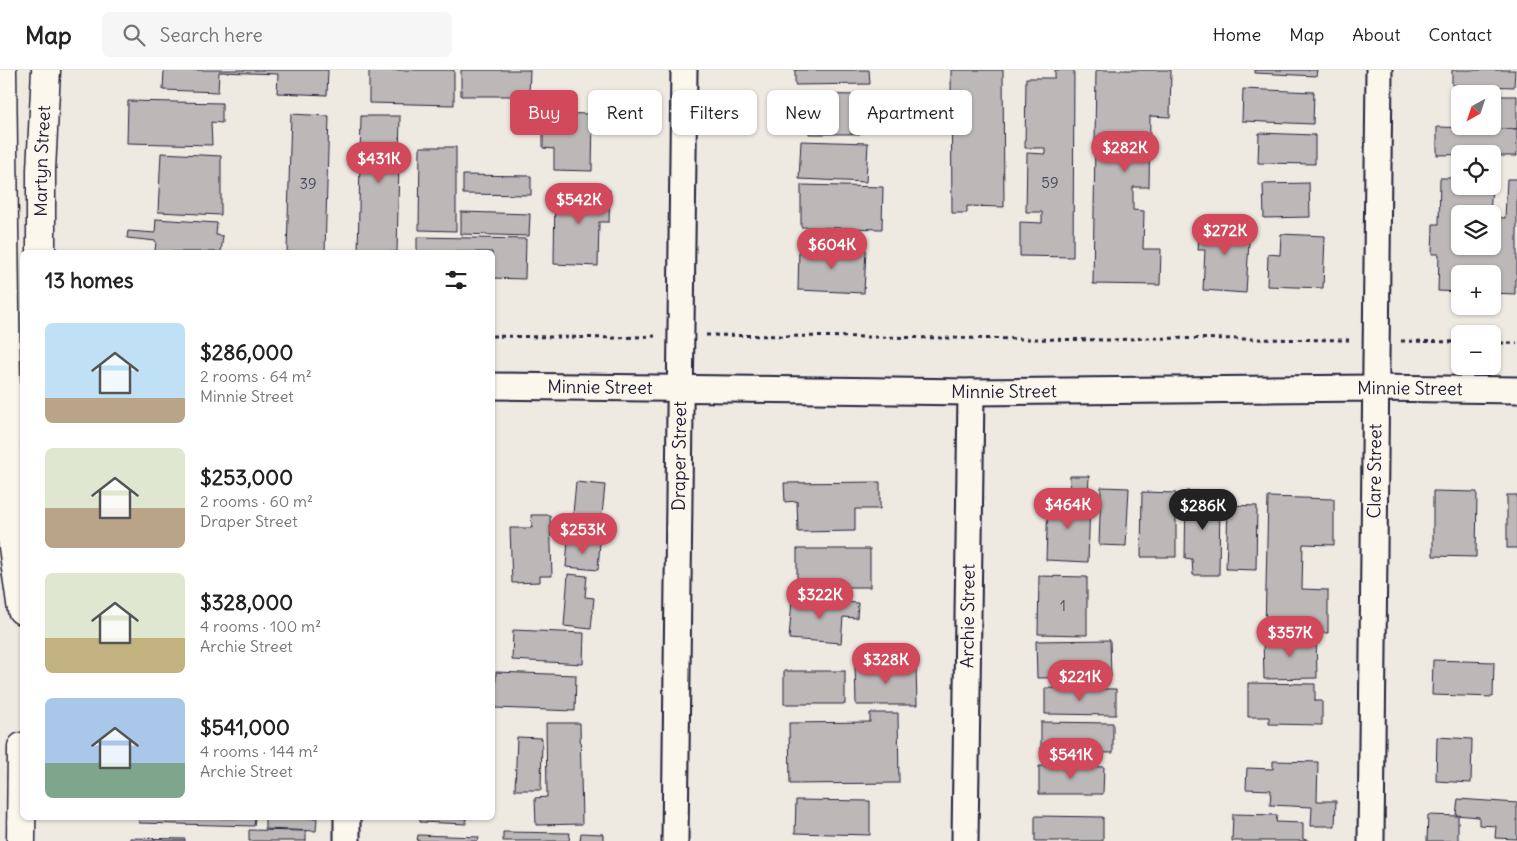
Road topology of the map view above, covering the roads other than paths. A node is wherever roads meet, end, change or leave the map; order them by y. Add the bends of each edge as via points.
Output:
1 (2, 70) edge
2 (46, 70) edge
3 (684, 70) edge
4 (1379, 70) edge
5 (41, 250) edge
6 (9, 382) edge
7 (495, 386) edge
8 (680, 387) junction
9 (1375, 388) junction
10 (1517, 390) edge
11 (971, 392) junction
12 (20, 596) edge
13 (21, 820) edge
14 (347, 820) edge
15 (21, 841) edge
16 (347, 841) edge
17 (675, 841) edge
18 (965, 841) edge
19 (1371, 841) edge

1 - 6 street
2 - 5 street, Martyn Street
3 - 8 street, Draper Street
4 - 9 street, Clare Street
6 - 12 street via 10,526
7 - 8 street, Minnie Street
8 - 11 street, Minnie Street
8 - 17 street, Draper Street
9 - 10 street, Minnie Street
9 - 11 street, Minnie Street
9 - 19 street, Clare Street
11 - 18 street, Archie Street
13 - 15 street
14 - 16 street

